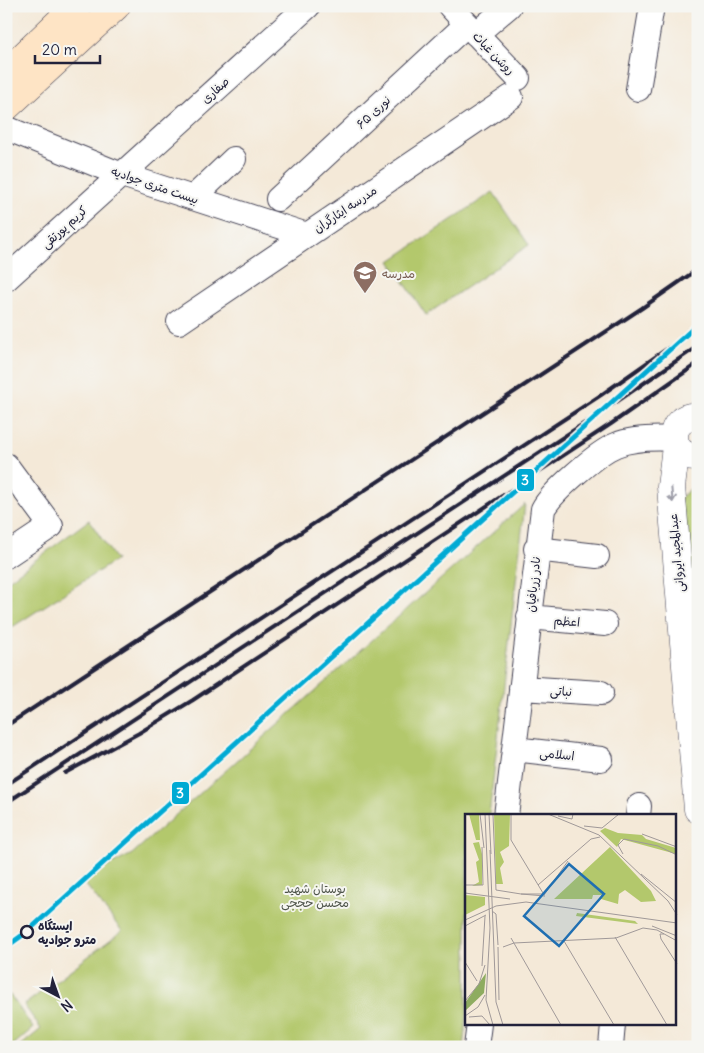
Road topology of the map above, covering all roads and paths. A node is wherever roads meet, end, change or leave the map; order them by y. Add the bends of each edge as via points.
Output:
1 (76, 6) edge
2 (116, 6) edge
3 (308, 6) edge
4 (450, 6) edge
5 (509, 6) edge
6 (652, 6) edge
7 (472, 29) junction
8 (6, 72) edge
9 (514, 87) joint
10 (638, 89) dead end
11 (6, 107) edge
12 (6, 128) edge
13 (234, 158) dead end
14 (122, 174) junction
15 (193, 198) junction
16 (278, 199) dead end
17 (307, 235) junction
18 (6, 279) edge
19 (179, 322) dead end
20 (682, 432) edge
21 (6, 465) edge
22 (536, 549) junction
23 (6, 556) edge
24 (597, 556) dead end
25 (529, 617) junction
26 (605, 624) dead end
27 (521, 688) junction
28 (601, 693) dead end
29 (514, 750) junction
30 (600, 759) dead end
31 (698, 809) edge
32 (506, 814) edge
33 (479, 1026) edge
34 (614, 1026) edge
35 (476, 1047) edge
36 (611, 1047) edge

1 - 8 main road
2 - 11 main road
3 - 14 street, صفاری
4 - 7 street, روشن غیاث
5 - 7 street, نوری ۶۵
6 - 10 street
7 - 9 street, روشن غیاث
7 - 16 street, نوری ۶۵
9 - 17 street, مدرسه ایثارگران
12 - 14 street, بیست متری جوادیه
13 - 15 street
14 - 15 street, بیست متری جوادیه
14 - 18 street, کریم پورتقی
15 - 17 street, بیست متری جوادیه
17 - 19 street, مدرسه ایثارگران
20 - 22 street, نادر زربافیان via 615,445 571,477 543,508
20 -> 31 street, عبدالمجید ایروانی via 671,487
21 - 23 street via 51,526
22 - 24 street
22 - 25 street, نادر زربافیان
25 - 26 street, اعظم
25 - 27 street, نادر زربافیان
27 - 28 street, نباتی
27 - 29 street, نادر زربافیان
29 - 30 street, اسلامی
29 - 32 street, نادر زربافیان
33 - 35 street
34 - 36 street

